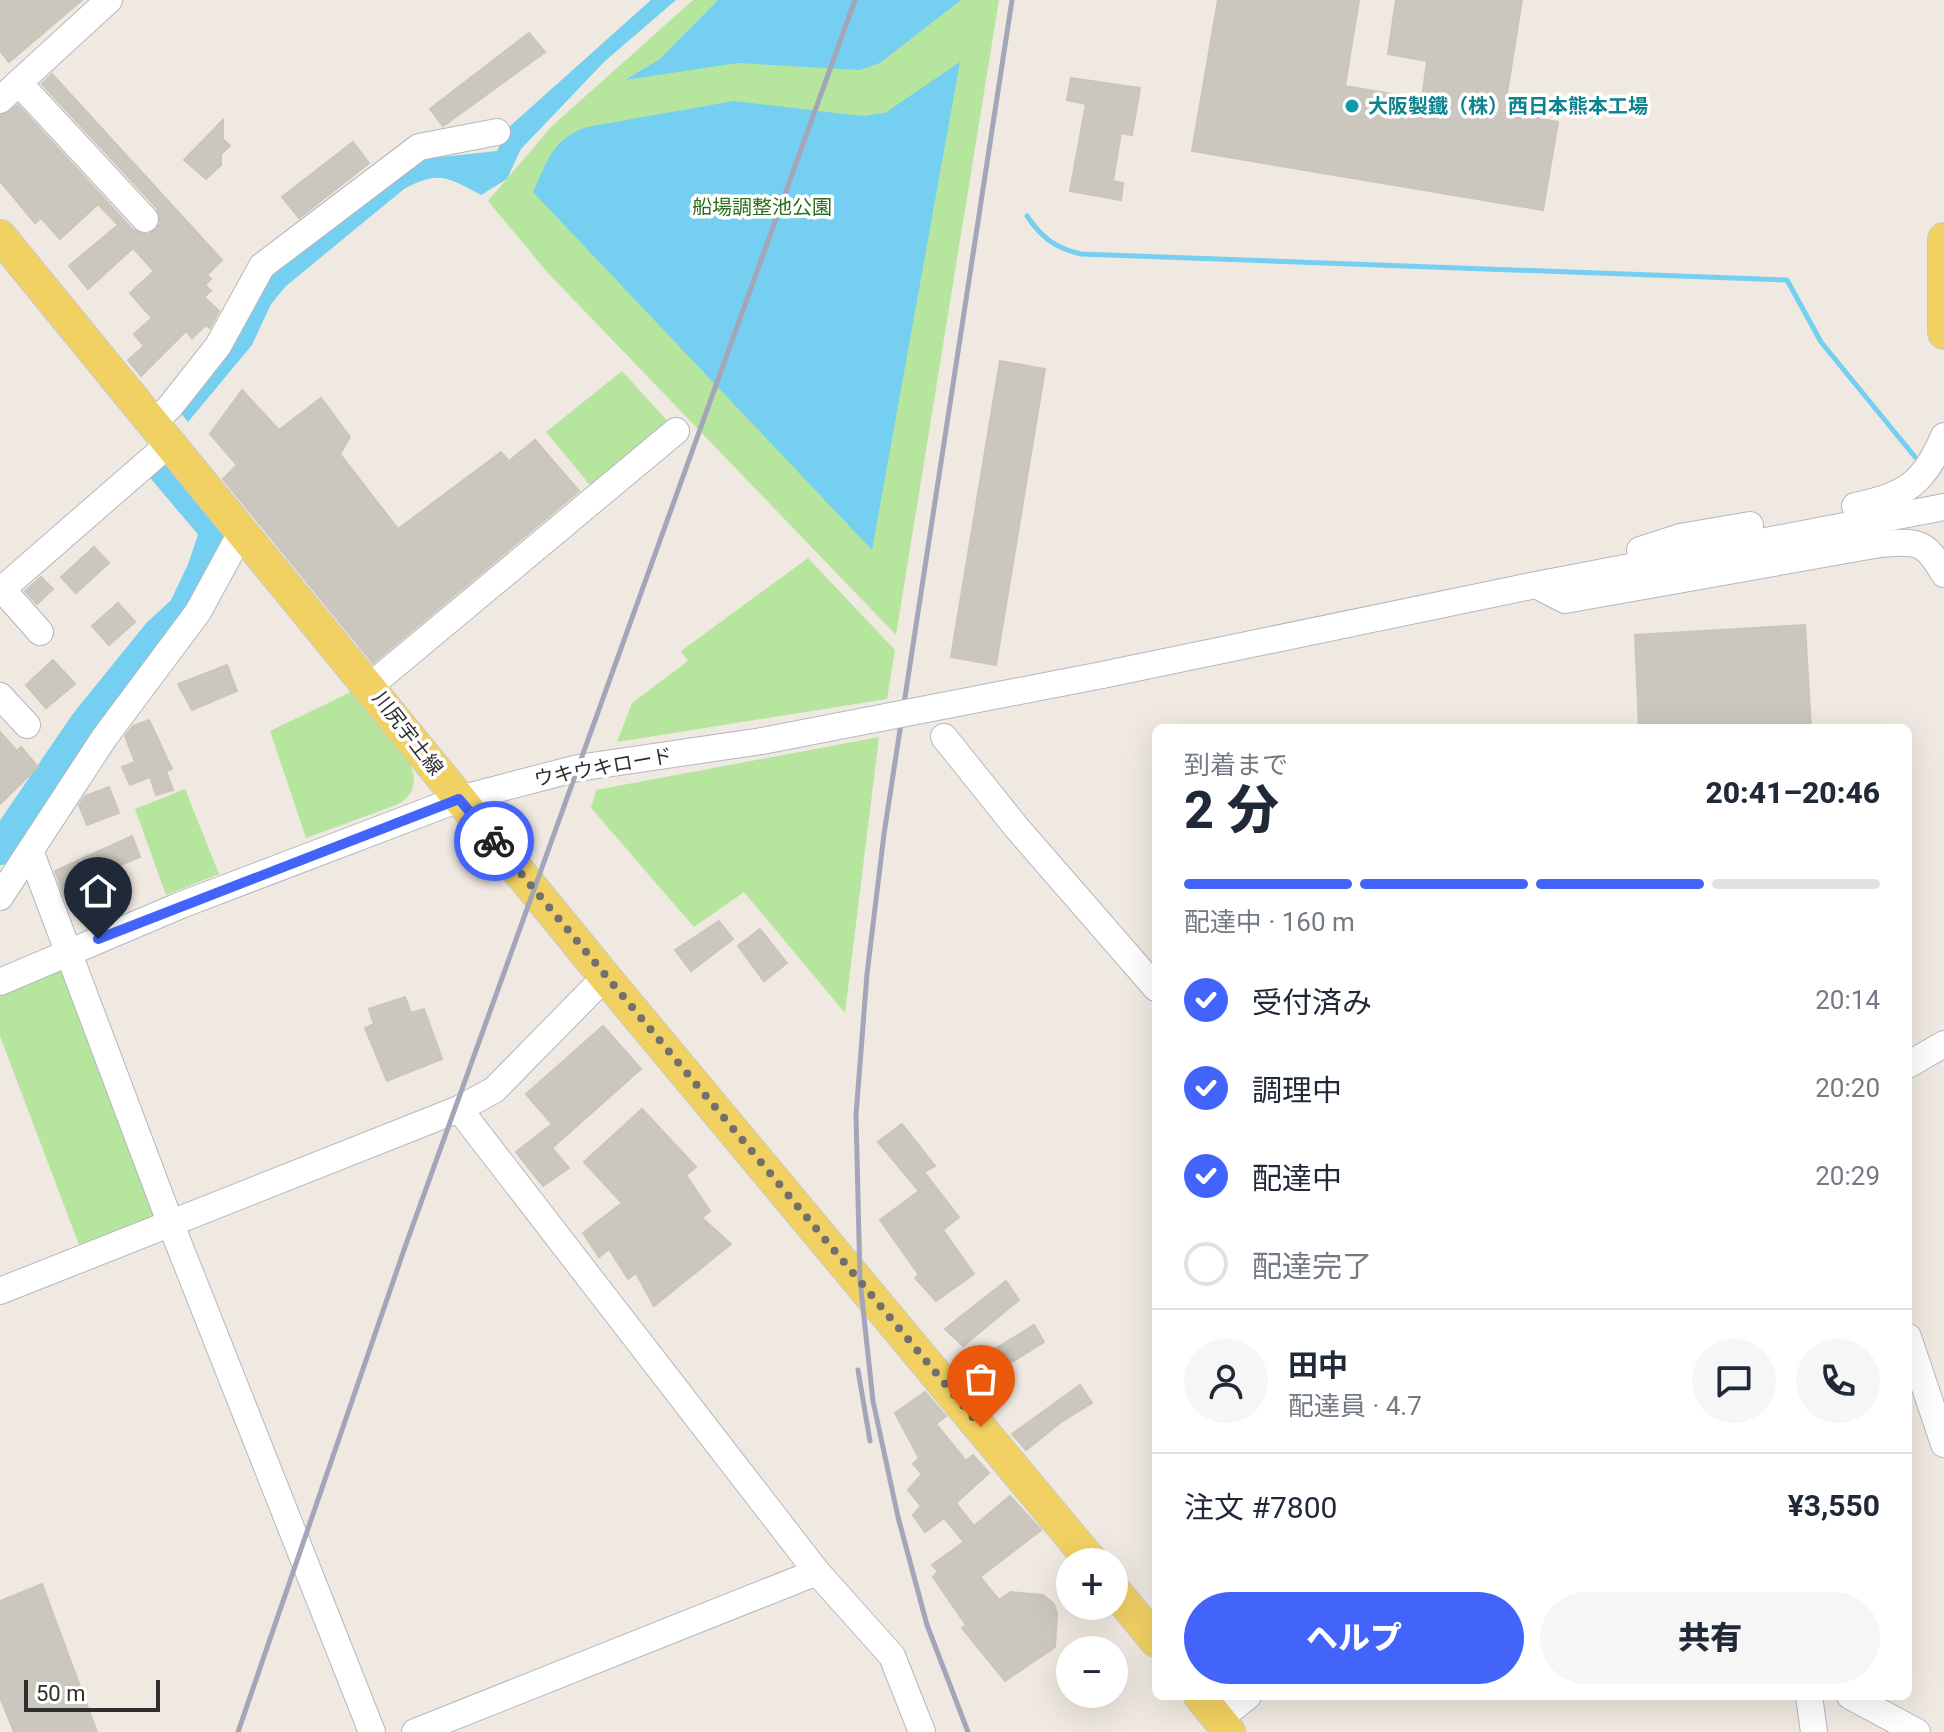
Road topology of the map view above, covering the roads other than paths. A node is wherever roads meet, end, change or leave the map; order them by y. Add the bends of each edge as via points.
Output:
1 (109, 0) edge
2 (9, 91) edge
3 (497, 132) dead end
4 (145, 219) dead end
5 (0, 236) edge
6 (1944, 239) edge
7 (1944, 333) edge
8 (676, 431) dead end
9 (162, 432) junction
10 (1944, 436) edge
11 (1944, 507) edge
12 (242, 531) junction
13 (1944, 574) edge
14 (1587, 575) junction
15 (1536, 585) junction
16 (1, 590) edge
17 (40, 632) dead end
18 (370, 686) junction
19 (0, 696) edge
20 (27, 725) dead end
21 (944, 737) dead end
22 (459, 799) junction
23 (31, 853) junction
24 (0, 897) edge
25 (70, 950) junction
26 (605, 977) junction
27 (0, 982) edge
28 (1152, 983) edge
29 (1944, 1044) edge
30 (1912, 1063) edge
31 (459, 1109) junction
32 (170, 1222) junction
33 (0, 1291) edge
34 (1912, 1349) edge
35 (1944, 1444) edge
36 (1080, 1548) edge
37 (817, 1572) junction
38 (1128, 1607) edge
39 (1152, 1636) edge
40 (1242, 1700) edge
41 (1810, 1700) edge
42 (1857, 1700) edge
43 (1216, 1716) edge
44 (372, 1732) edge
45 (415, 1732) edge
46 (922, 1732) edge
47 (1814, 1732) edge
48 (1917, 1732) edge

1 - 2 street
2 - 4 street
3 - 9 street via 419,147 262,266 218,346 169,408
5 - 9 main road, 川尻宇土線
6 - 7 main road
8 - 18 street
9 - 12 main road, 川尻宇土線
9 - 16 street
10 - 14 street via 1930,469 1907,491 1874,502 1680,537 1617,556
11 - 14 street, ウキウキロード
12 - 18 main road, 川尻宇土線
12 - 23 street via 198,612 104,738
13 - 15 street via 1933,554 1913,542 1565,600
14 - 15 street, ウキウキロード
15 - 22 street, ウキウキロード, bridge via 762,741 578,768
16 - 17 street
18 - 22 main road, 川尻宇土線
19 - 20 street
21 - 28 street
22 - 25 street, ウキウキロード
22 - 26 main road, 川尻宇土線
23 - 24 street
23 - 25 street
25 - 27 street, ウキウキロード
25 - 32 street
26 - 31 street via 494,1090
26 - 36 main road, 川尻宇土線
29 - 30 street
31 - 32 street
31 - 37 street
32 - 33 street
32 - 44 street
34 - 35 street
37 - 45 street
37 - 46 street via 892,1656
38 - 39 main road
40 - 43 street
41 - 47 street
42 - 48 street

